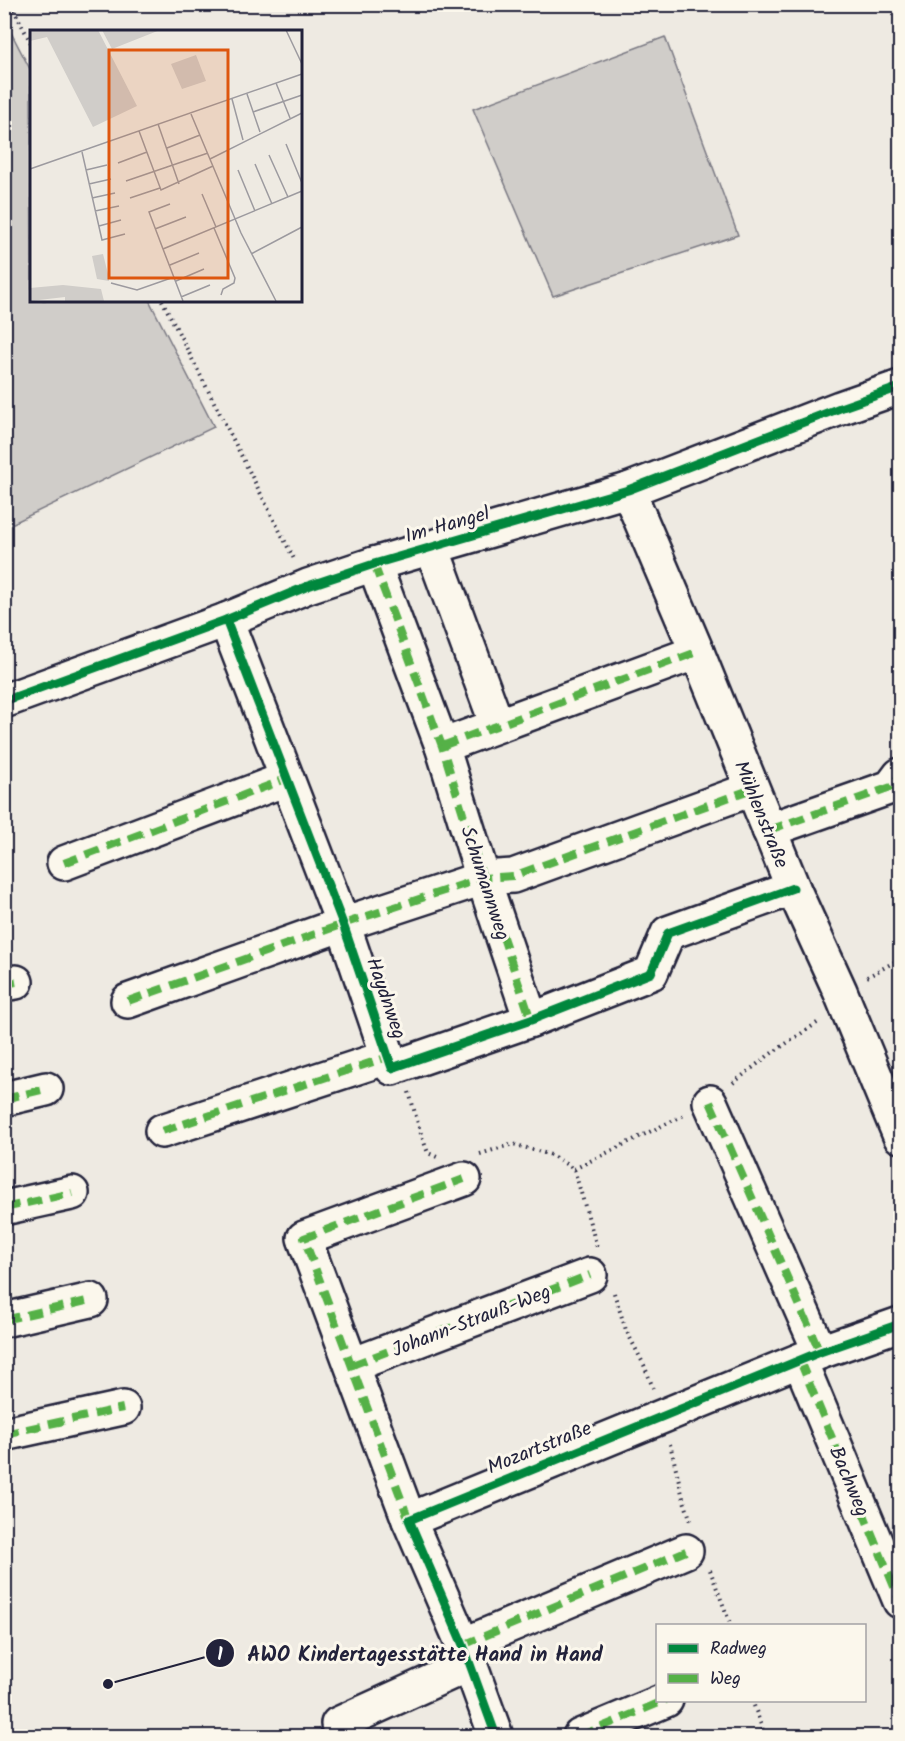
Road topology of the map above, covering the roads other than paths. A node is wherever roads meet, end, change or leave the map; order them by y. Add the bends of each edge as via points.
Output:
1 (900, 387) edge
2 (628, 490) junction
3 (432, 548) junction
4 (374, 564) junction
5 (226, 620) junction
6 (697, 652) junction
7 (4, 701) edge
8 (492, 711) dead end
9 (442, 746) junction
10 (900, 775) edge
11 (286, 779) junction
12 (752, 789) junction
13 (769, 830) junction
14 (64, 863) dead end
15 (483, 878) junction
16 (793, 888) junction
17 (343, 924) junction
18 (128, 1001) dead end
19 (531, 1020) junction
20 (390, 1062) junction
21 (46, 1089) dead end
22 (4, 1099) edge
23 (710, 1102) dead end
24 (162, 1131) dead end
25 (900, 1136) edge
26 (464, 1179) road end
27 (72, 1193) dead end
28 (4, 1208) edge
29 (590, 1275) dead end
30 (91, 1300) dead end
31 (4, 1320) edge
32 (900, 1324) edge
33 (810, 1357) junction
34 (352, 1365) junction
35 (123, 1408) dead end
36 (4, 1434) edge
37 (409, 1520) junction
38 (686, 1551) dead end
39 (900, 1602) edge
40 (466, 1655) junction
41 (664, 1702) edge
42 (338, 1724) dead end
43 (496, 1737) edge
44 (580, 1737) edge

1 - 2 street, Im Hangel
2 - 3 street, Im Hangel
2 - 6 street, Mühlenstraße
3 - 4 street, Im Hangel
3 - 8 street
4 - 5 street, Im Hangel
4 - 9 street, Schumannweg
5 - 7 street, Im Hangel
5 - 11 street, Haydnweg
6 - 9 street
6 - 12 street, Mühlenstraße
9 - 15 street, Schumannweg
10 - 13 street via 891,787
11 - 14 street
11 - 17 street, Haydnweg
12 - 13 street, Mühlenstraße
12 - 15 street via 513,876
13 - 16 street, Mühlenstraße
15 - 17 street
15 - 19 street, Schumannweg
16 - 19 street, Haydnweg via 668,933 651,973
16 - 25 street, Mühlenstraße
17 - 18 street
17 - 20 street, Haydnweg
19 - 20 street, Haydnweg
20 - 24 street
21 - 22 street
23 - 33 street
26 - 34 street via 304,1238
27 - 28 street
29 - 34 street, Johann-Strauß-Weg
30 - 31 street
32 - 33 street, Mozartstraße
33 - 37 street, Mozartstraße
33 - 39 street, Bachweg
34 - 37 street
35 - 36 street
37 - 40 street
38 - 40 street
40 - 42 street
40 - 43 street
41 - 44 street

